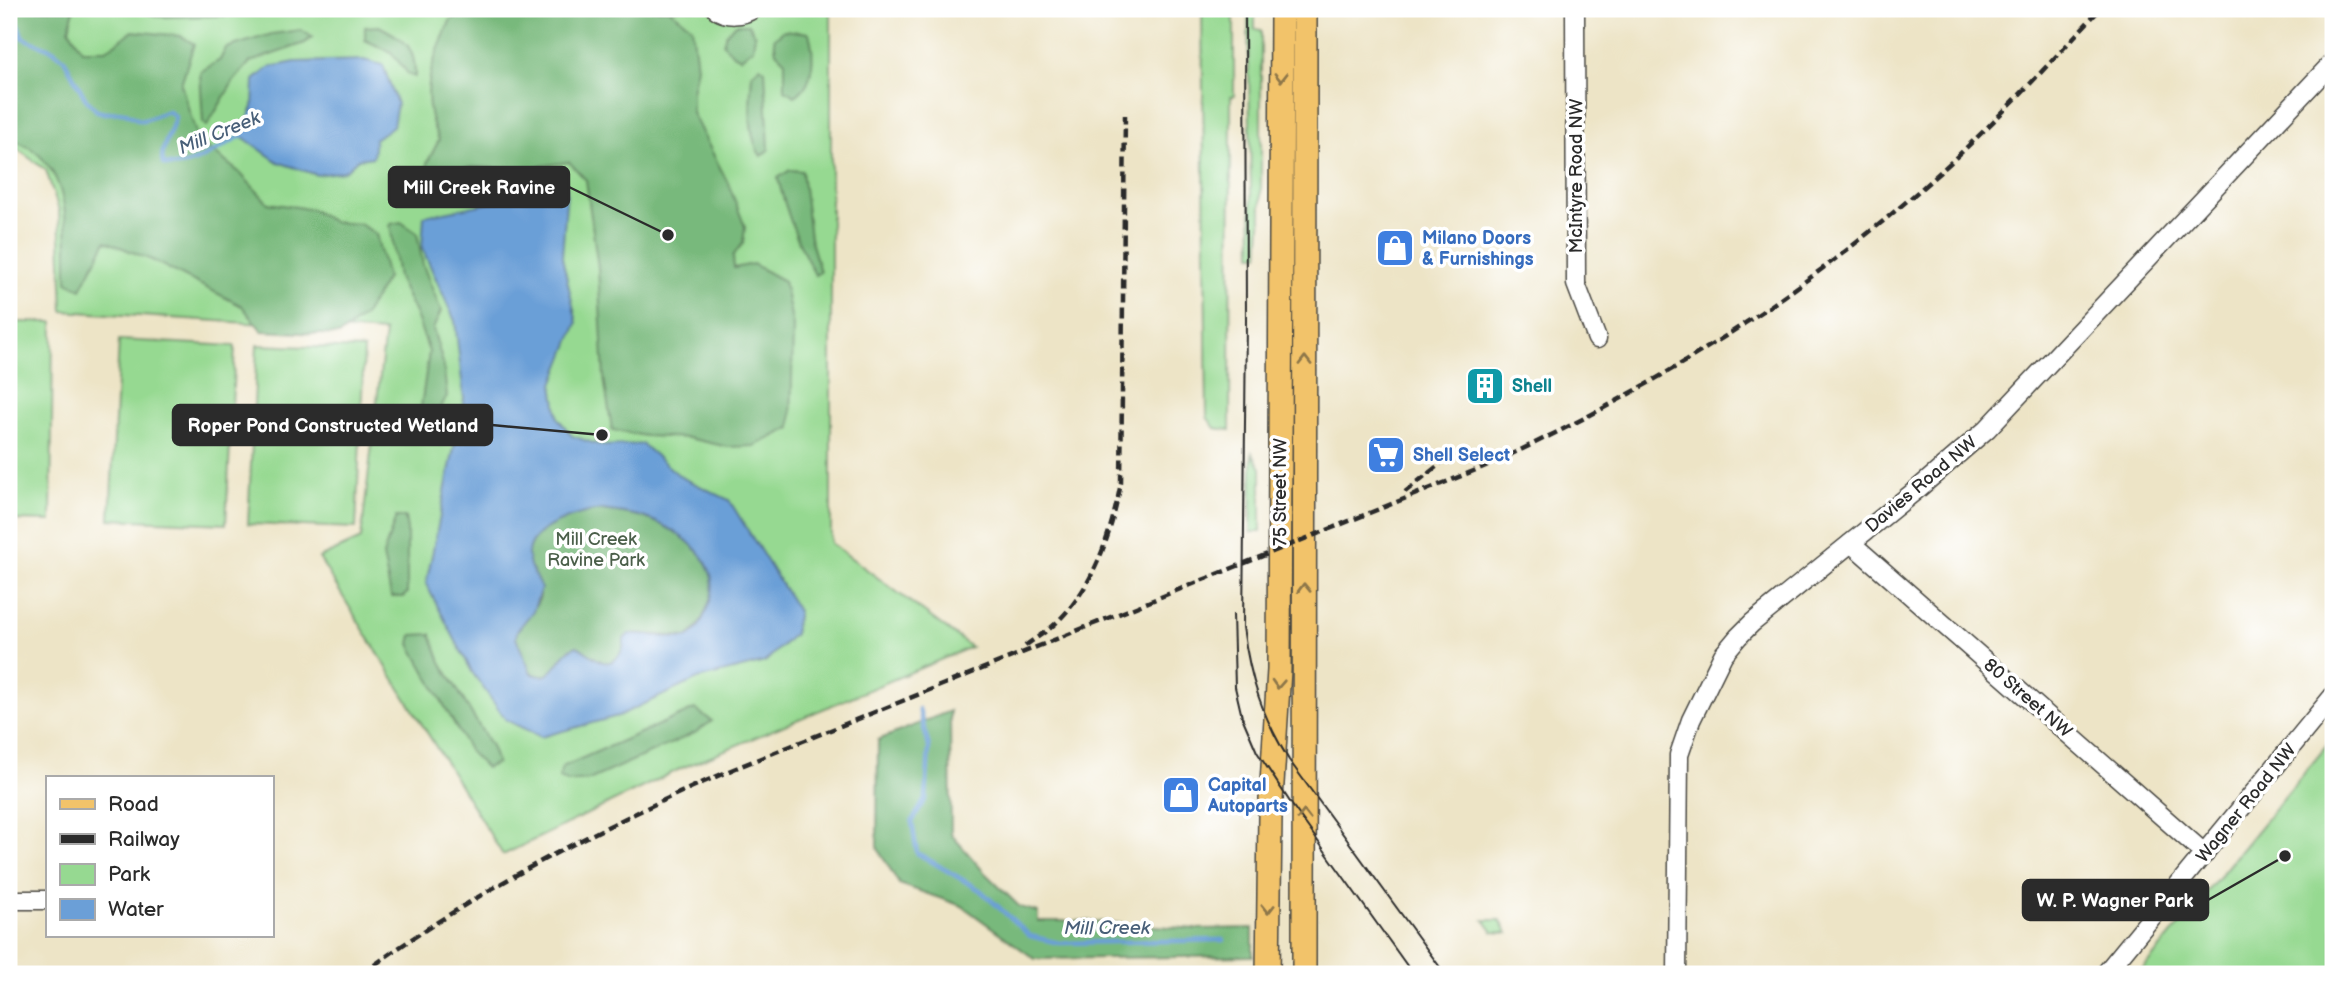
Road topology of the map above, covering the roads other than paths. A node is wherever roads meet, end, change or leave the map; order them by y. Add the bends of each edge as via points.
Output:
1 (716, 9) edge
2 (753, 9) edge
3 (1282, 9) edge
4 (1305, 9) edge
5 (1575, 9) edge
6 (2333, 62) edge
7 (1597, 338) dead end
8 (1851, 543) junction
9 (2333, 696) edge
10 (2205, 854) junction
11 (9, 900) edge
12 (46, 900) edge
13 (1268, 974) edge
14 (1304, 974) edge
15 (1677, 974) edge
16 (2105, 974) edge

1 - 2 street via 732,15
3 -> 13 main road, 75 Street NW via 1279,670 1270,816
14 -> 4 main road, 75 Street NW
5 - 7 street, McIntyre Road NW via 1576,284
6 - 8 street, Davies Road NW via 2008,409
8 - 10 street, 80 Street NW
8 - 15 street, Davies Road NW via 1731,644 1685,734 1678,774
9 - 10 street, Wagner Road NW
10 - 16 street, Wagner Road NW
11 - 12 street

